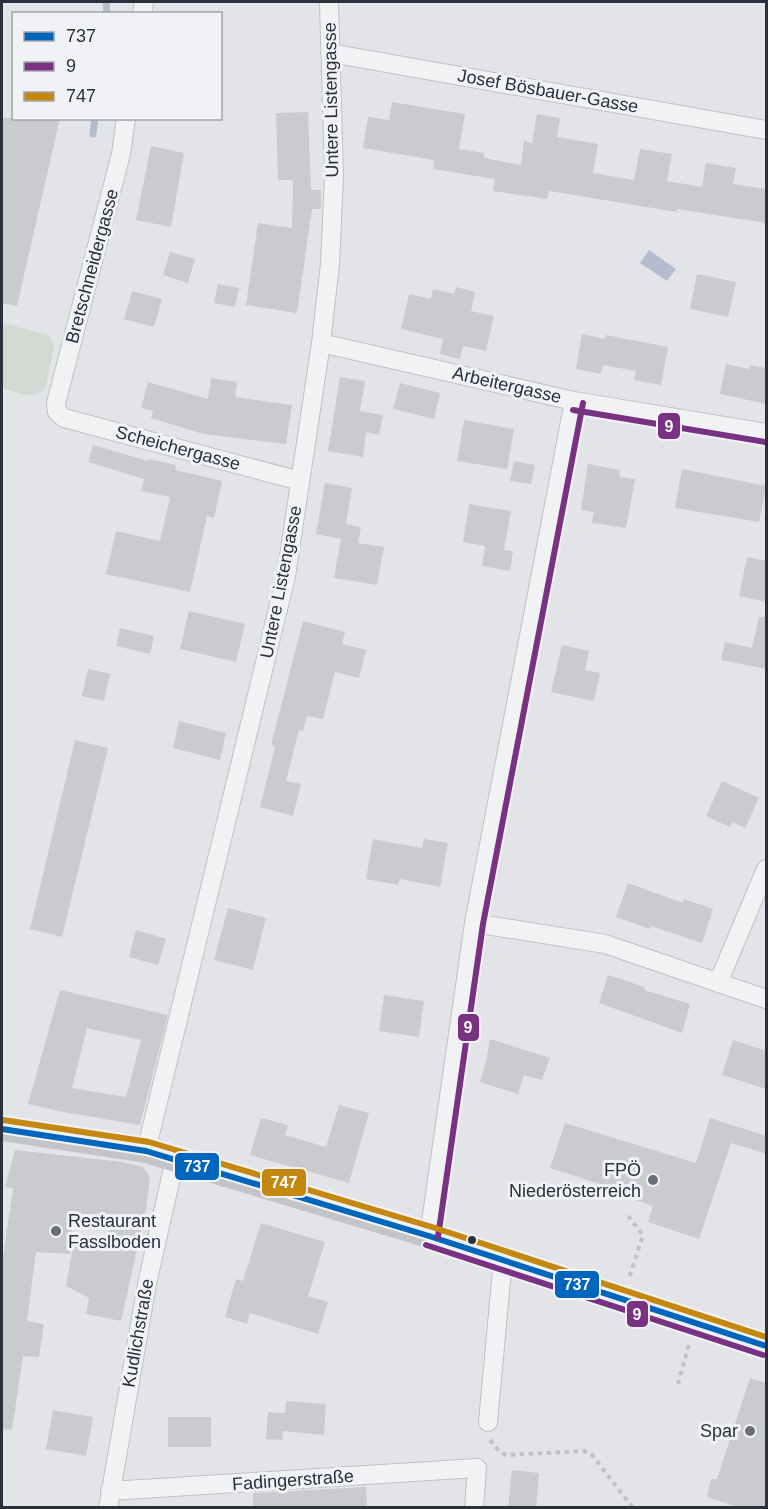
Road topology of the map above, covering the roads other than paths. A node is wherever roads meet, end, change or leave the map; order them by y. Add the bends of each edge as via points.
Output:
1 (329, 2) edge
2 (330, 53) junction
3 (126, 120) edge
4 (766, 130) edge
5 (321, 343) junction
6 (574, 401) junction
7 (57, 412) joint
8 (766, 433) edge
9 (300, 481) junction
10 (766, 869) edge
11 (474, 923) junction
12 (718, 983) junction
13 (766, 999) edge
14 (2, 1129) edge
15 (146, 1151) junction
16 (175, 1159) junction
17 (429, 1236) junction
18 (503, 1259) junction
19 (766, 1346) edge
20 (488, 1422) road end
21 (109, 1499) edge
22 (474, 1508) edge

1 - 2 street, Untere Listengasse
2 - 4 street, Josef Bösbauer-Gasse
2 - 5 street, Untere Listengasse via 334,176
3 - 7 street, Bretschneidergasse via 121,154
5 - 6 street, Arbeitergasse
5 - 9 street, Untere Listengasse
6 - 8 street, Arbeitergasse
6 - 11 street
7 - 9 street, Scheichergasse via 64,418
9 - 15 street, Untere Listengasse via 286,576
10 - 12 street
11 - 12 street via 605,944
11 - 17 street
12 - 13 street
14 - 15 main road
15 - 16 main road
16 - 17 main road
16 - 21 street, Kudlichstraße via 147,1284
17 - 18 main road
18 - 19 main road
18 - 20 street
21 - 22 street, Fadingerstraße via 477,1468

